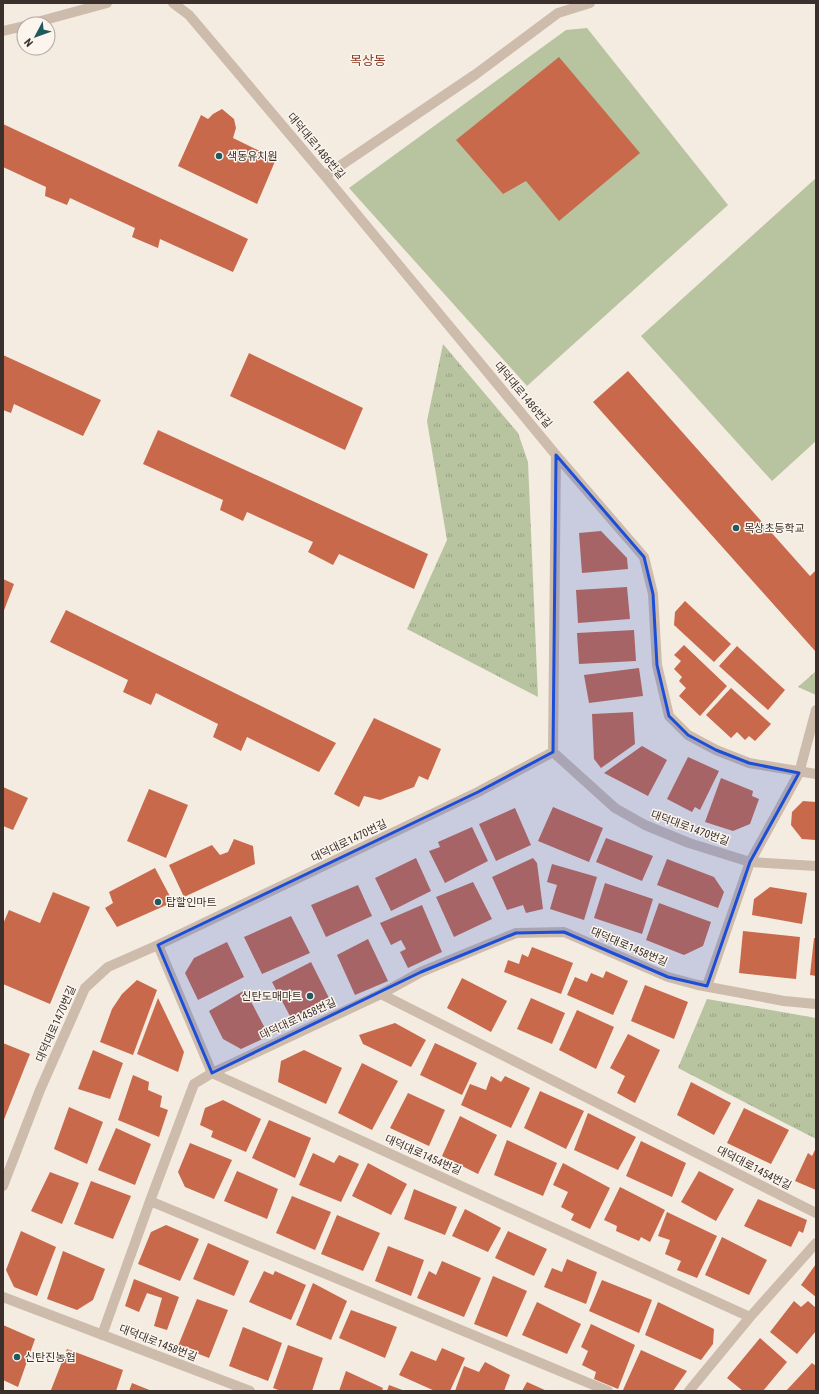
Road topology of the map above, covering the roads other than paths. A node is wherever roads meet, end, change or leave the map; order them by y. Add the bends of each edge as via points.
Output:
1 (107, 3) edge
2 (173, 3) edge
3 (590, 3) edge
4 (56, 17) edge
5 (16, 28) edge
6 (3, 31) edge
7 (325, 176) junction
8 (556, 455) junction
9 (816, 710) edge
10 (553, 752) junction
11 (799, 772) junction
12 (816, 774) edge
13 (750, 862) junction
14 (816, 866) edge
15 (158, 945) junction
16 (706, 986) junction
17 (381, 994) junction
18 (816, 1004) edge
19 (212, 1073) junction
20 (3, 1186) edge
21 (150, 1201) junction
22 (816, 1213) edge
23 (816, 1243) edge
24 (3, 1297) edge
25 (750, 1317) junction
26 (102, 1335) junction
27 (250, 1391) edge
28 (608, 1391) edge
29 (690, 1391) edge

1 - 4 street
2 - 7 street, 대덕대로1486번길 via 189,16
3 - 7 street via 558,13 476,74
5 - 6 street
7 - 8 street, 대덕대로1486번길
8 - 10 street
8 - 11 street, 대덕대로1486번길 via 644,557 653,594 657,665 669,716 688,736 716,750 749,763
9 - 11 street
10 - 13 street, 대덕대로1470번길 via 615,808 645,825 688,843
10 - 15 street, 대덕대로1470번길 via 478,792
11 - 12 street, 대덕대로1486번길
11 - 13 street
13 - 14 street, 대덕대로1470번길
13 - 16 street
15 - 19 street
15 - 20 street, 대덕대로1470번길 via 108,967 85,988 40,1090
16 - 17 street, 대덕대로1458번길 via 668,977 564,932 516,933 421,972
16 - 18 street, 대덕대로1458번길 via 784,1001
17 - 19 street, 대덕대로1458번길
17 - 22 street, 대덕대로1454번길
19 - 21 street, 대덕대로1458번길 via 194,1084
19 - 25 street, 대덕대로1454번길
21 - 26 street, 대덕대로1458번길
21 - 28 street
23 - 25 street
24 - 26 street
25 - 29 street
26 - 27 street, 대덕대로1458번길

